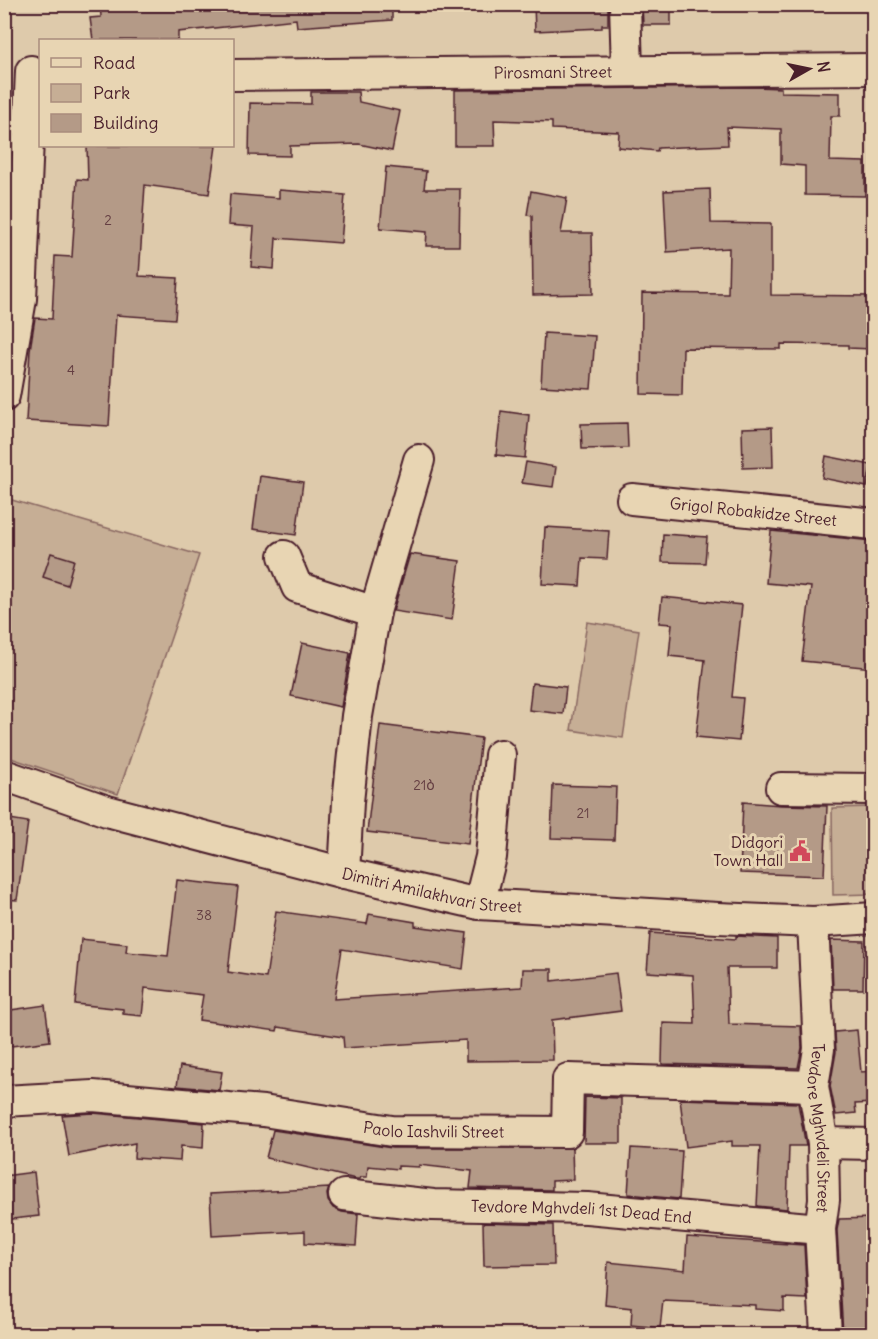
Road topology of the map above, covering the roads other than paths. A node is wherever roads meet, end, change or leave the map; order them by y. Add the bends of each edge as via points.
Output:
1 (625, 4) edge
2 (873, 69) edge
3 (627, 70) junction
4 (25, 71) edge
5 (234, 75) edge
6 (4, 396) edge
7 (419, 460) dead end
8 (632, 499) dead end
9 (873, 524) edge
10 (284, 556) dead end
11 (375, 612) junction
12 (500, 755) dead end
13 (4, 775) edge
14 (781, 788) dead end
15 (873, 789) edge
16 (4, 794) edge
17 (107, 811) junction
18 (344, 873) junction
19 (479, 904) junction
20 (873, 918) edge
21 (813, 922) junction
22 (813, 1086) junction
23 (4, 1101) edge
24 (824, 1143) junction
25 (873, 1144) edge
26 (344, 1195) dead end
27 (820, 1229) junction
28 (826, 1335) edge

1 - 3 street
2 - 3 street, Pirosmani Street
3 - 5 street, Pirosmani Street
4 - 6 street via 21,298
7 - 11 street
8 - 9 street, Grigol Robakidze Street
10 - 11 street via 297,587
11 - 18 street via 357,716
12 - 19 street via 491,857
13 - 17 street, Dimitri Amilakhvari Street
14 - 15 street
16 - 17 street
17 - 18 street, Dimitri Amilakhvari Street
18 - 19 street, Dimitri Amilakhvari Street
19 - 21 street, Dimitri Amilakhvari Street
20 - 21 street, Dimitri Amilakhvari Street
21 - 22 street, Tevdore Mghvdeli Street via 819,1049
22 - 23 street, Paolo Iashvili Street via 568,1079 567,1132 392,1131 263,1111 93,1096
22 - 24 street, Tevdore Mghvdeli Street
24 - 25 street
24 - 27 street, Tevdore Mghvdeli Street
26 - 27 street, Tevdore Mghvdeli 1st Dead End via 433,1205 588,1208
27 - 28 street, Tevdore Mghvdeli Street

